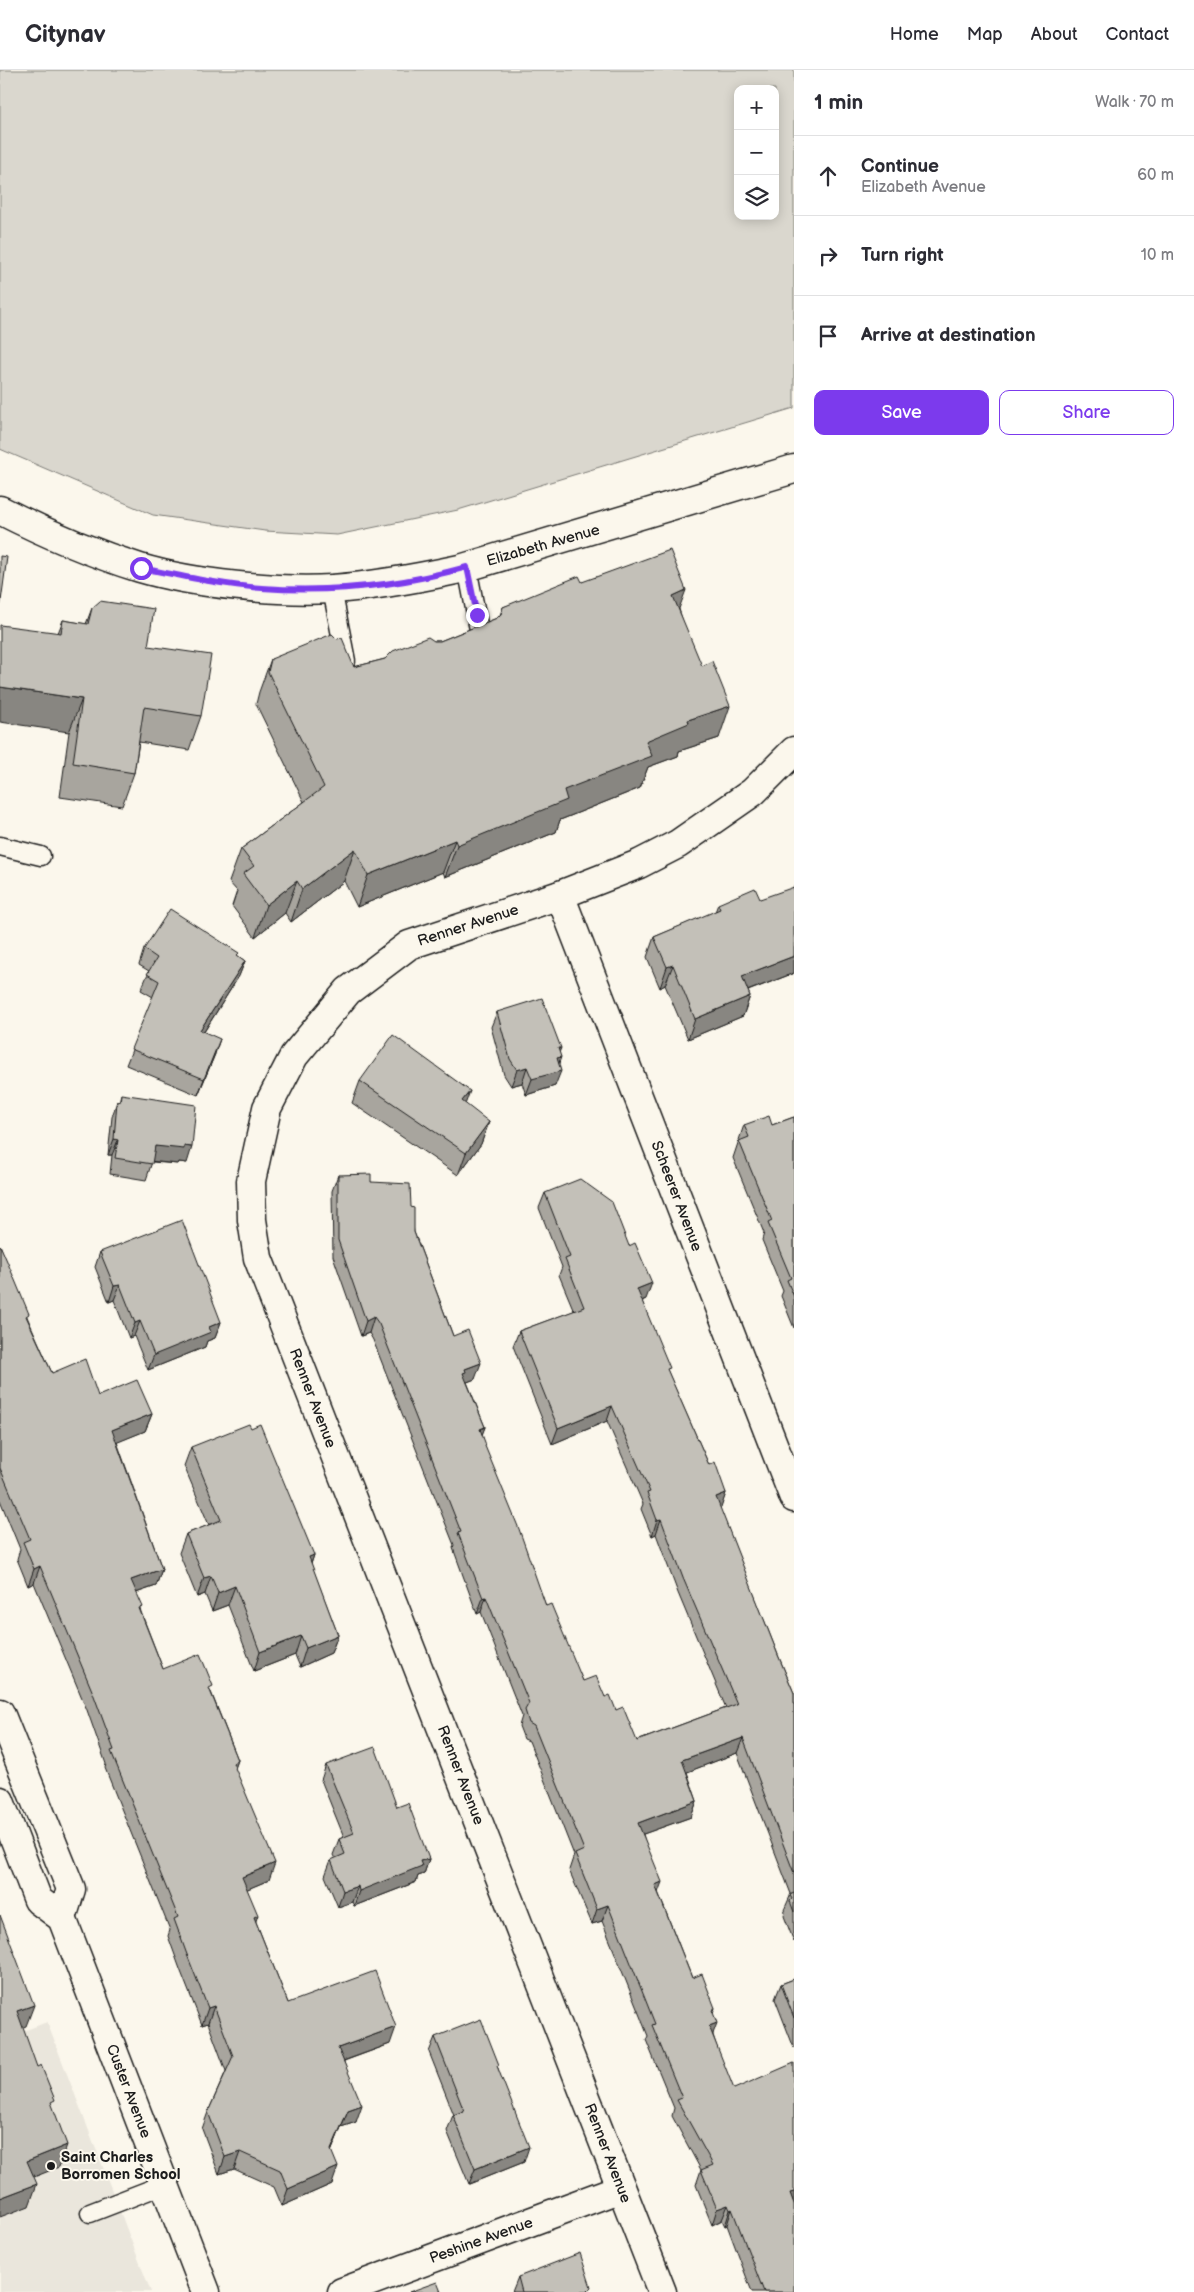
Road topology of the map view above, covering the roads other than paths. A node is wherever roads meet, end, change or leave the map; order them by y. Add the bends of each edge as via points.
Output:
1 (794, 469) edge
2 (0, 510) edge
3 (467, 567) junction
4 (332, 589) junction
5 (457, 650) edge
6 (350, 678) edge
7 (794, 751) edge
8 (0, 846) edge
9 (41, 856) dead end
10 (560, 895) junction
11 (794, 1498) edge
12 (0, 1713) edge
13 (0, 1801) edge
14 (62, 1918) junction
15 (165, 2184) junction
16 (621, 2188) junction
17 (90, 2213) dead end
18 (206, 2292) edge
19 (342, 2292) edge
20 (662, 2292) edge

1 - 3 street, Elizabeth Avenue
2 - 4 street, Elizabeth Avenue via 49,535 141,568 203,581 263,588
3 - 4 street, Elizabeth Avenue via 405,580
3 - 5 lane via 481,640
4 - 6 lane
7 - 10 street, Renner Avenue via 753,792 678,844 639,864
8 - 9 lane
10 - 11 street, Scheerer Avenue
10 - 16 street, Renner Avenue via 409,945 348,991 294,1056 267,1108 251,1181 252,1220 258,1258
12 - 14 street via 71,1889
13 - 14 street via 38,1900
14 - 15 street, Custer Avenue
15 - 17 lane
15 - 18 street, Custer Avenue
16 - 19 street, Peshine Avenue
16 - 20 street, Renner Avenue

